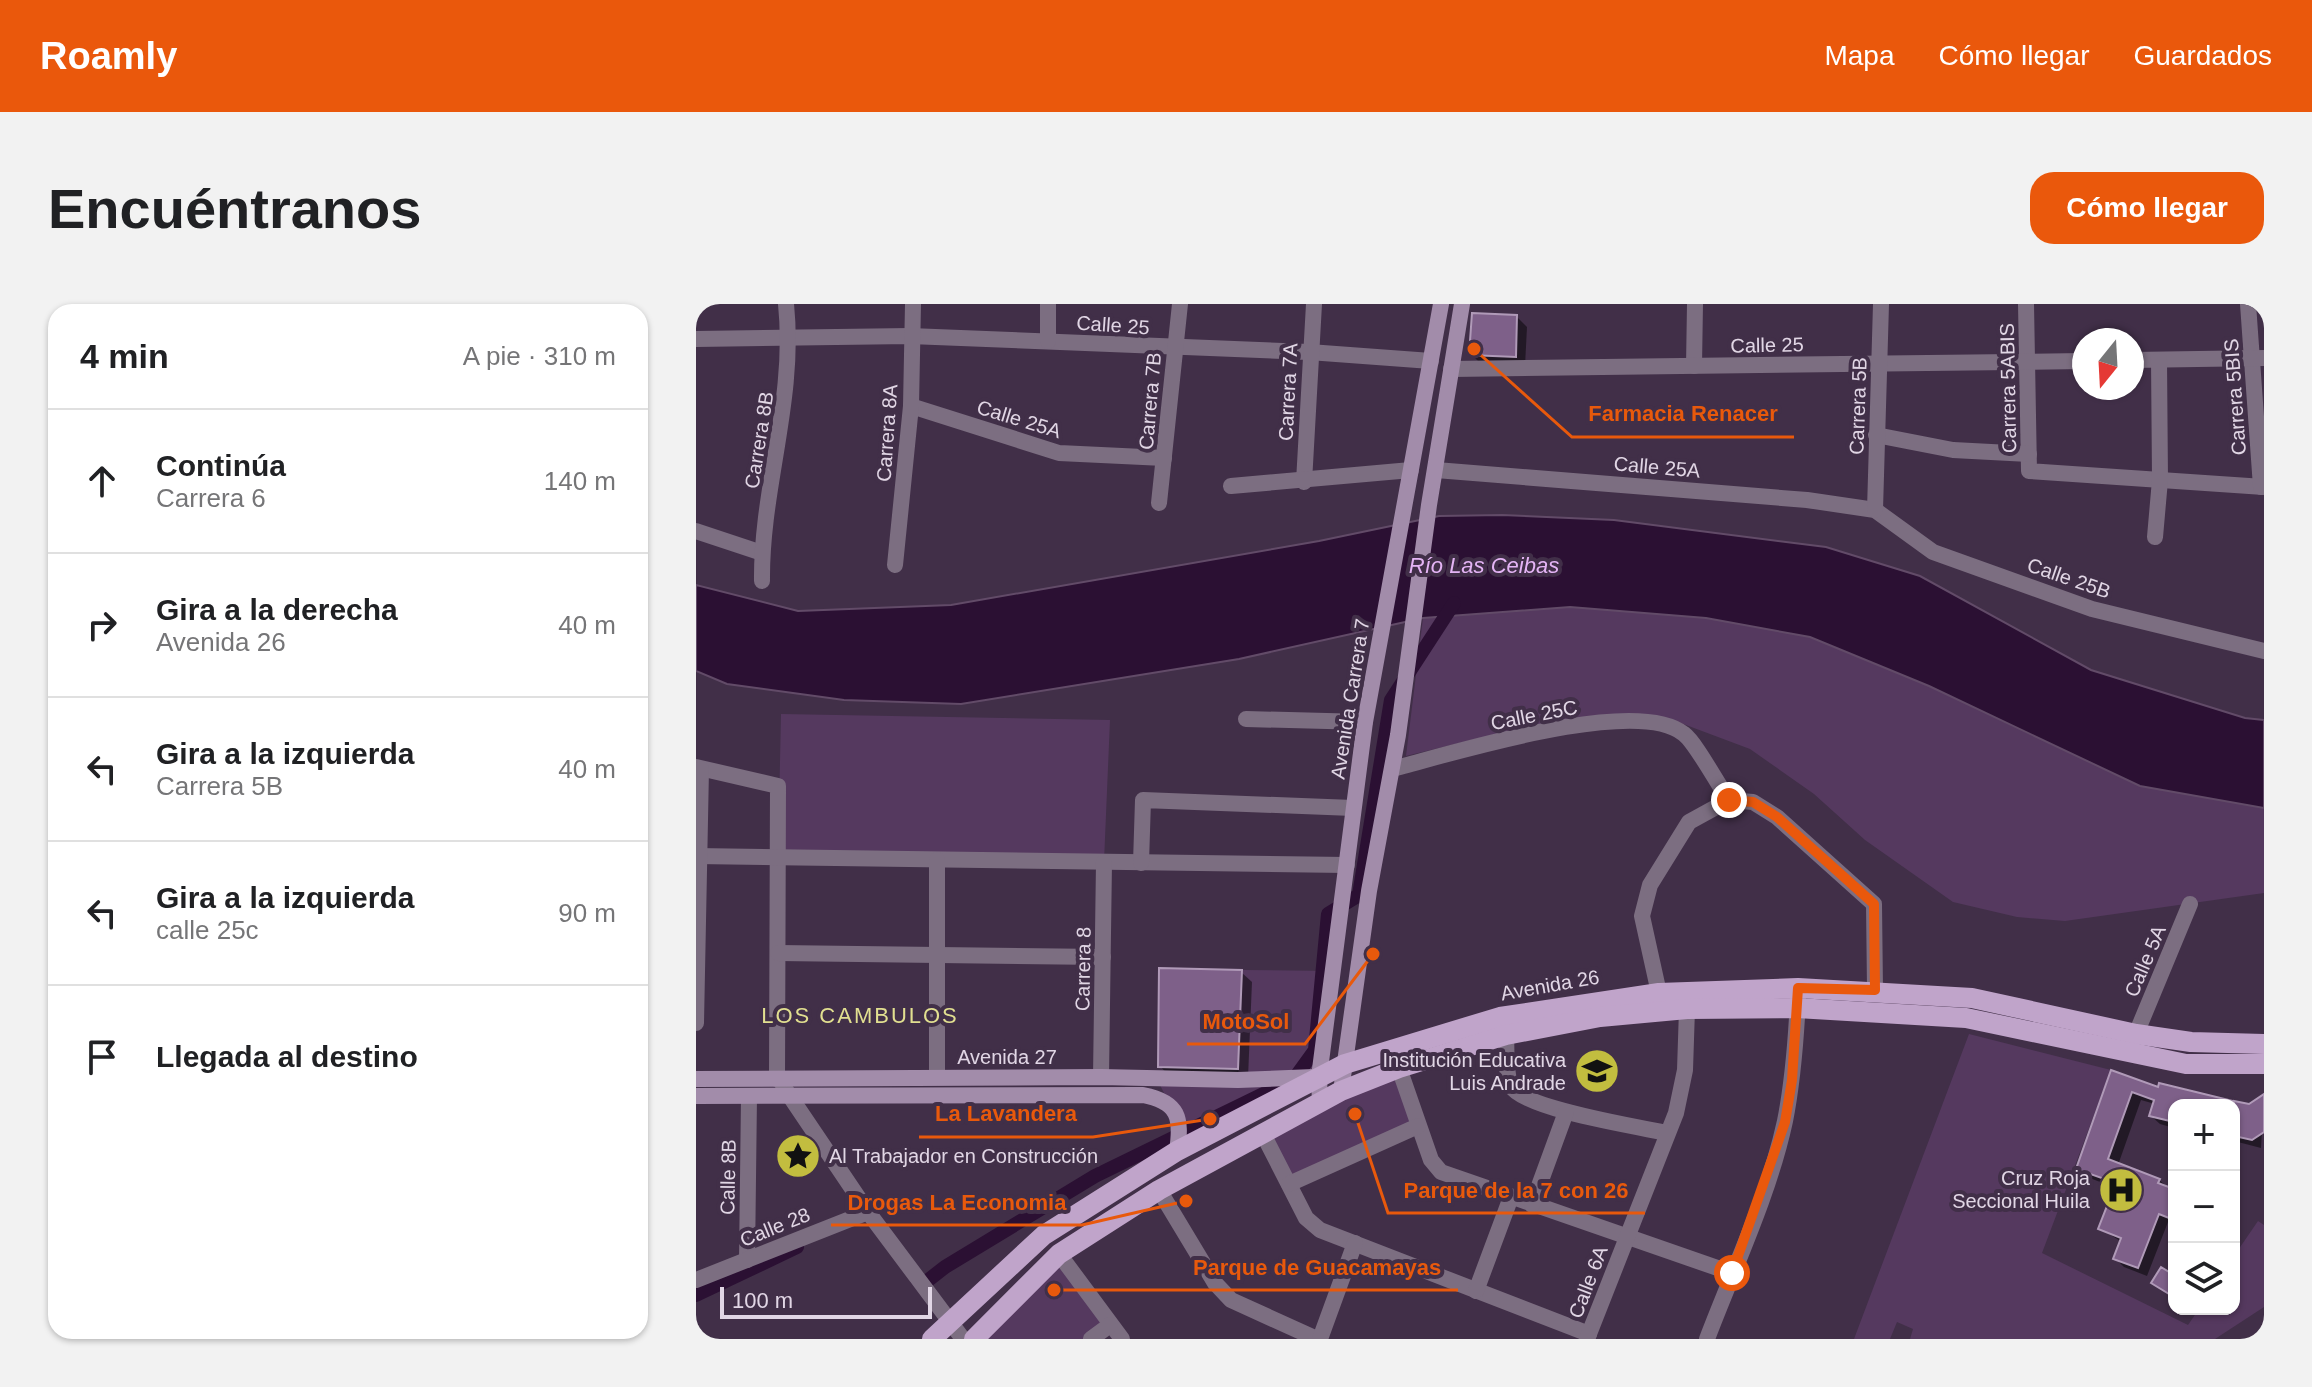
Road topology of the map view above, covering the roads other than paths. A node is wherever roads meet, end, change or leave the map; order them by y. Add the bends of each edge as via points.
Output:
1 (786, 304) edge
2 (913, 304) edge
3 (1048, 304) edge
4 (1180, 304) edge
5 (1314, 304) edge
6 (1441, 304) edge
7 (1462, 304) edge
8 (1695, 304) edge
9 (1881, 304) edge
10 (2026, 304) edge
11 (2248, 304) edge
12 (910, 336) junction
13 (789, 338) junction
14 (696, 339) edge
15 (1048, 341) junction
16 (1175, 349) junction
17 (1309, 352) junction
18 (2258, 358) edge
19 (2144, 360) edge
20 (2159, 360) junction
21 (1431, 361) junction
22 (2072, 361) edge
23 (2027, 362) junction
24 (1880, 363) junction
25 (1694, 366) junction
26 (1451, 369) junction
27 (911, 406) junction
28 (1876, 435) junction
29 (1164, 458) junction
30 (2029, 462) junction
31 (1411, 470) junction
32 (1436, 470) junction
33 (2160, 480) junction
34 (1304, 482) junction
35 (1231, 486) dead end
36 (2263, 487) edge
37 (1159, 503) dead end
38 (1875, 510) junction
39 (696, 531) edge
40 (2155, 537) dead end
41 (762, 553) junction
42 (895, 565) dead end
43 (762, 581) dead end
44 (2264, 651) edge
45 (1246, 719) dead end
46 (1365, 722) junction
47 (698, 768) edge
48 (1392, 769) junction
49 (1729, 800) junction
50 (1353, 808) junction
51 (698, 856) edge
52 (778, 858) junction
53 (937, 860) junction
54 (1104, 862) junction
55 (1141, 863) junction
56 (1347, 865) junction
57 (2190, 904) dead end
58 (778, 953) junction
59 (937, 955) junction
60 (1103, 957) junction
61 (1875, 990) junction
62 (1659, 993) junction
63 (1798, 998) junction
64 (1687, 1009) junction
65 (696, 1023) edge
66 (2136, 1034) junction
67 (1506, 1035) junction
68 (2264, 1044) edge
69 (1345, 1064) junction
70 (2264, 1064) edge
71 (1399, 1068) junction
72 (937, 1077) junction
73 (1101, 1077) junction
74 (1319, 1077) junction
75 (696, 1079) edge
76 (777, 1079) junction
77 (1341, 1091) junction
78 (696, 1096) edge
79 (749, 1096) junction
80 (790, 1096) junction
81 (1320, 1103) junction
82 (1566, 1112) junction
83 (1418, 1126) junction
84 (1262, 1132) junction
85 (1667, 1133) junction
86 (1179, 1135) junction
87 (1289, 1184) junction
88 (1159, 1190) junction
89 (1511, 1197) junction
90 (1532, 1205) junction
91 (868, 1212) junction
92 (1626, 1237) junction
93 (1355, 1243) junction
94 (1059, 1254) junction
95 (747, 1260) junction
96 (1732, 1273) junction
97 (696, 1280) edge
98 (1476, 1291) junction
99 (949, 1323) junction
100 (1110, 1325) junction
101 (1588, 1336) edge
102 (932, 1339) edge
103 (963, 1339) edge
104 (974, 1339) edge
105 (1091, 1339) edge
106 (1122, 1339) edge
107 (1318, 1339) edge
108 (1707, 1339) edge

1 - 13 street, Carrera 8B
2 - 12 street, Carrera 8A
3 - 15 street
4 - 16 street, Carrera 7B
5 - 17 street, Carrera 7A
6 - 21 main road, Avenida Carrera 7
7 - 26 main road
8 - 25 street
9 - 24 street, Carrera 5B
10 - 23 street, Carrera 5ABIS
11 - 18 street, Carrera 5BIS
12 - 13 street, Calle 25
12 - 15 street, Calle 25
12 - 27 street, Carrera 8A
13 - 14 street, Calle 25
13 - 41 street, Carrera 8B via 787,393
15 - 16 street, Calle 25
16 - 17 street, Calle 25
16 - 29 street, Carrera 7B
17 - 21 street, Calle 25
17 - 34 street, Carrera 7A
18 - 20 street
18 - 36 street, Carrera 5BIS
19 - 20 street
20 - 33 street
21 - 31 main road, Avenida Carrera 7
22 - 23 street, Calle 25
23 - 24 street, Calle 25
23 - 30 street, Carrera 5ABIS
24 - 25 street, Calle 25
24 - 28 street, Carrera 5B
25 - 26 street, Calle 25
26 - 32 main road
27 - 29 street, Calle 25A via 1059,453
27 - 42 street, Carrera 8A
28 - 30 street
28 - 38 street, Carrera 5B
29 - 37 street, Carrera 7B
30 - 33 street
31 - 34 street
31 - 46 main road, Avenida Carrera 7
32 - 38 street, Calle 25A
32 - 48 main road
33 - 36 street
33 - 40 street
34 - 35 street
38 - 44 street, Calle 25B via 1933,552 2092,609
39 - 41 street
41 - 43 street, Carrera 8B
45 - 46 street
46 - 50 main road, Avenida Carrera 7
47 - 51 street
47 - 52 street via 778,786
48 - 49 street, Calle 25C via 1527,734 1619,720 1656,722 1685,734
48 - 69 main road
49 - 61 street via 1753,802 1777,817 1874,904
49 - 62 street via 1689,822 1650,885 1642,916
50 - 55 street via 1143,800
50 - 56 main road, Avenida Carrera 7
51 - 52 street
51 - 65 street
52 - 53 street
52 - 58 street
53 - 54 street
53 - 59 street
54 - 55 street
54 - 60 street, Carrera 8
55 - 56 street
56 - 74 main road, Avenida Carrera 7
57 - 66 street, Calle 5A
58 - 59 street
58 - 76 street
59 - 60 street
59 - 72 street
60 - 73 street, Carrera 8
61 - 63 main road, Avenida 26
61 - 66 main road, Avenida 26 via 1998,1001
62 - 63 main road, Avenida 26
62 - 69 main road, Avenida 26 via 1500,1017
63 - 64 main road, Avenida 26
63 - 70 main road, Avenida 26 via 1966,1018 2186,1064
63 - 96 street via 1785,1122
64 - 67 main road, Avenida 26 via 1600,1017
64 - 85 street, Calle 6A via 1685,1070
66 - 68 main road, Avenida 26
67 - 71 main road, Avenida 26
67 - 82 street via 1513,1089
69 - 74 main road, Avenida 26
69 - 77 main road
71 - 77 main road, Avenida 26
71 - 83 street
72 - 73 main road, Avenida 27
72 - 76 main road, Avenida 27
73 - 74 main road, Avenida 27
74 - 81 main road, Avenida Carrera 7
74 - 86 main road, Avenida 26
75 - 76 main road, Avenida 27
76 - 80 street
77 - 81 main road, Avenida 26
78 - 79 main road, Avenida 27
79 - 80 main road, Avenida 27
79 - 95 street, Calle 8B
80 - 86 main road, Avenida 27 via 1143,1095 1169,1105
80 - 91 street
81 - 84 main road, Avenida 26
82 - 85 street
82 - 90 street
83 - 87 street
83 - 89 street via 1436,1167
84 - 87 street
84 - 88 main road, Avenida 26
85 - 92 street, Calle 6A
86 - 99 main road, Avenida 26 via 1044,1235
87 - 93 street via 1306,1218 1320,1230
88 - 94 main road, Avenida 26
88 - 107 street via 1215,1283 1231,1300
89 - 90 street
89 - 98 street
90 - 92 street
91 - 95 street, Calle 28
91 - 99 street
92 - 96 street
92 - 101 street, Calle 6A
93 - 98 street
93 - 107 street
94 - 100 street
94 - 104 main road, Avenida 26
95 - 97 street, Calle 28
96 - 108 street
98 - 101 street
99 - 102 main road, Avenida 26
99 - 103 street
100 - 105 street
100 - 106 street

